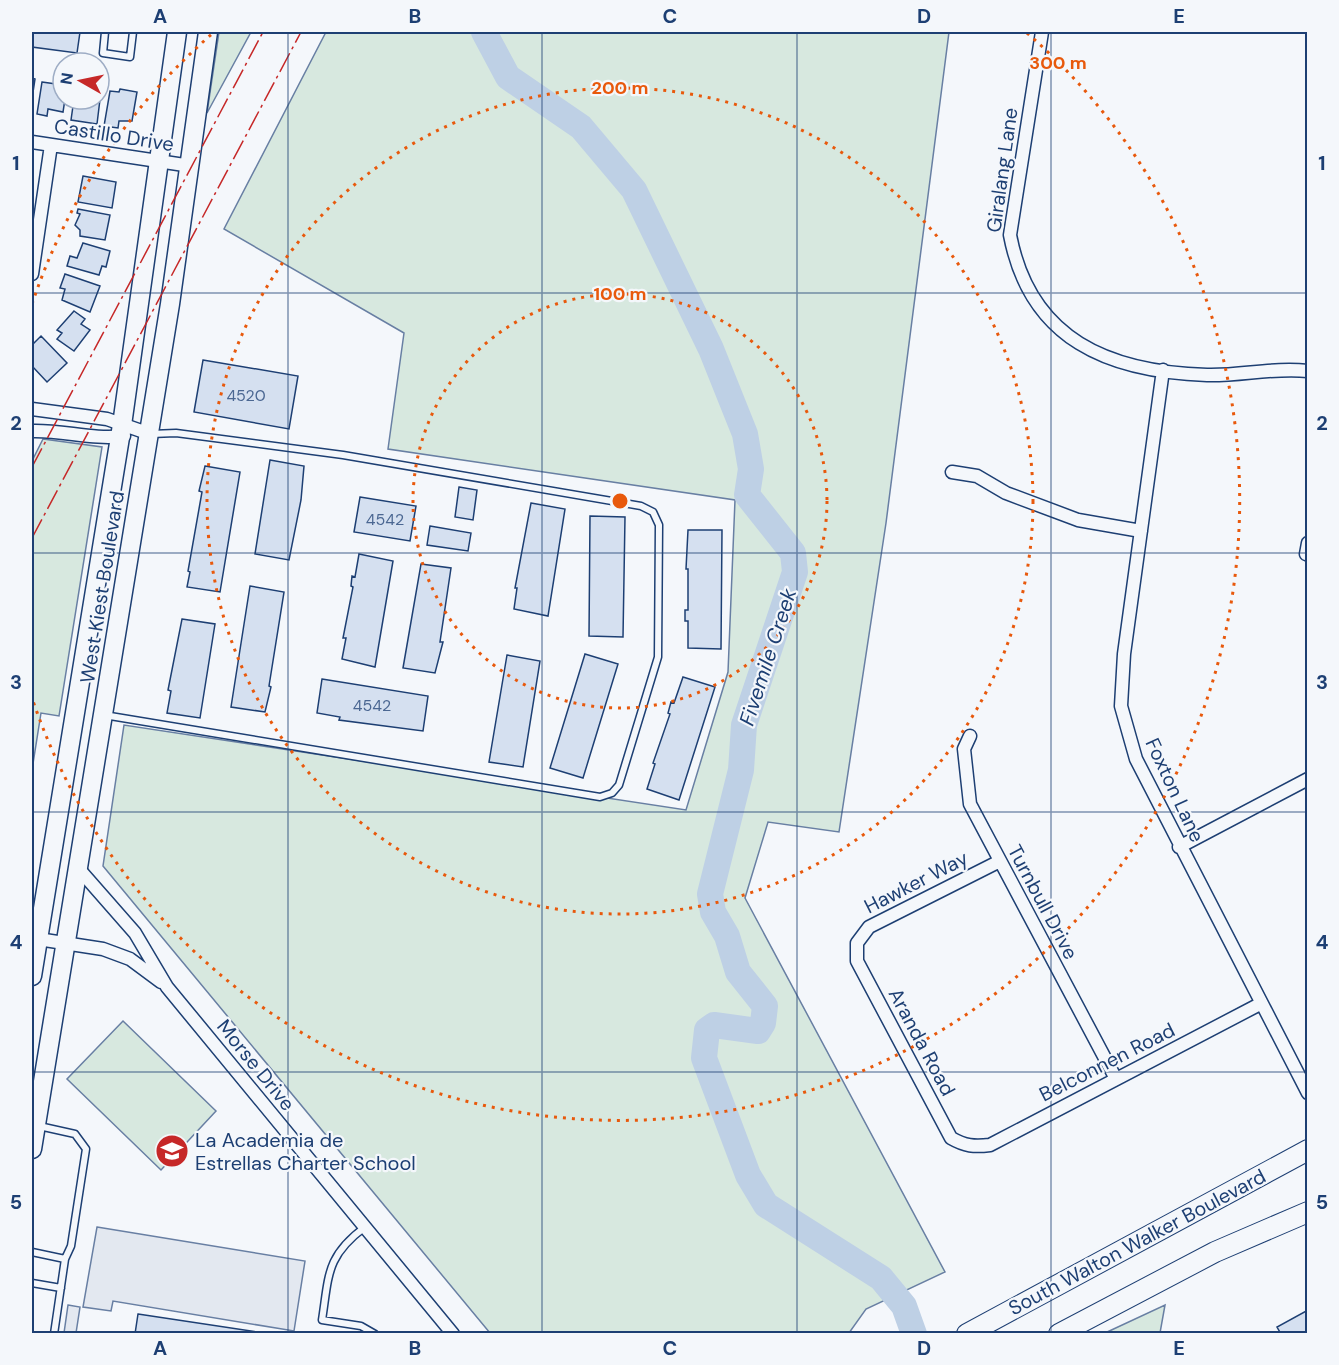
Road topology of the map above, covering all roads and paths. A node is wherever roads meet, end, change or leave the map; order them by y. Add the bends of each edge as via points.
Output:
1 (105, 32) edge
2 (133, 32) edge
3 (177, 32) edge
4 (208, 32) edge
5 (1042, 32) edge
6 (32, 142) edge
7 (51, 145) junction
8 (159, 162) junction
9 (191, 166) junction
10 (32, 274) edge
11 (1163, 370) junction
12 (1308, 371) edge
13 (32, 409) edge
14 (32, 430) edge
15 (121, 431) junction
16 (150, 434) junction
17 (952, 472) dead end
18 (1141, 531) junction
19 (104, 715) junction
20 (970, 736) dead end
21 (1308, 779) edge
22 (1179, 847) junction
23 (998, 862) junction
24 (78, 868) junction
25 (35, 937) edge
26 (66, 942) junction
27 (857, 943) joint
28 (32, 976) edge
29 (167, 987) junction
30 (1260, 1004) junction
31 (1116, 1079) junction
32 (1308, 1093) edge
33 (36, 1126) junction
34 (970, 1147) joint
35 (32, 1149) edge
36 (1308, 1150) edge
37 (1308, 1212) edge
38 (365, 1227) junction
39 (32, 1252) edge
40 (65, 1259) junction
41 (32, 1283) edge
42 (61, 1288) junction
43 (54, 1334) edge
44 (375, 1334) edge
45 (453, 1334) edge
46 (967, 1334) edge
47 (1059, 1334) edge

1 - 2 lane via 103,53 130,57
3 - 8 main road, West Kiest Boulevard
4 - 9 main road, West Kiest Boulevard
5 - 11 street, Giralang Lane via 1010,235 1018,268 1043,311 1074,340 1112,361
6 - 7 street, Castillo Drive
7 - 8 street, Castillo Drive
7 - 10 street
8 - 9 street, Castillo Drive
8 - 15 main road, West Kiest Boulevard
9 - 16 main road, West Kiest Boulevard
11 - 12 street, Giralang Lane via 1205,375 1284,368
11 - 18 street, Foxton Lane
13 - 15 street via 107,419
14 - 15 street via 105,439
15 - 16 street
15 - 25 main road, West Kiest Boulevard
16 - 19 main road, West Kiest Boulevard
16 - 19 lane via 176,433 343,455 641,506 653,512 659,525 658,657 619,785 612,793 600,797
17 - 18 street via 977,476 1006,493 1078,520
18 - 22 street, Foxton Lane via 1121,706 1136,759
19 - 24 main road, West Kiest Boulevard
20 - 23 street, Turnbull Drive via 964,749 970,804
21 - 22 street
22 - 30 street, Foxton Lane
23 - 27 street, Hawker Way via 869,927
23 - 31 street, Turnbull Drive
24 - 26 main road, West Kiest Boulevard
24 - 29 street, Morse Drive via 135,933
25 - 26 street, Morse Drive
25 - 28 main road, West Kiest Boulevard
26 - 29 street, Morse Drive via 130,959
26 - 33 main road, West Kiest Boulevard
27 - 34 street, Aranda Road via 857,960 951,1138
29 - 38 street, Morse Drive
30 - 31 street, Belconnen Road
30 - 32 street, Foxton Lane
31 - 34 street, Belconnen Road via 990,1145
33 - 35 main road, West Kiest Boulevard
33 - 40 lane via 75,1134 86,1149 71,1246
36 - 46 main road, South Walton Walker Boulevard
37 - 47 main road via 1215,1252
38 - 44 lane via 347,1240 332,1260 322,1320 361,1326
38 - 45 street, Morse Drive
39 - 40 lane
40 - 42 lane
41 - 42 lane
42 - 43 lane

